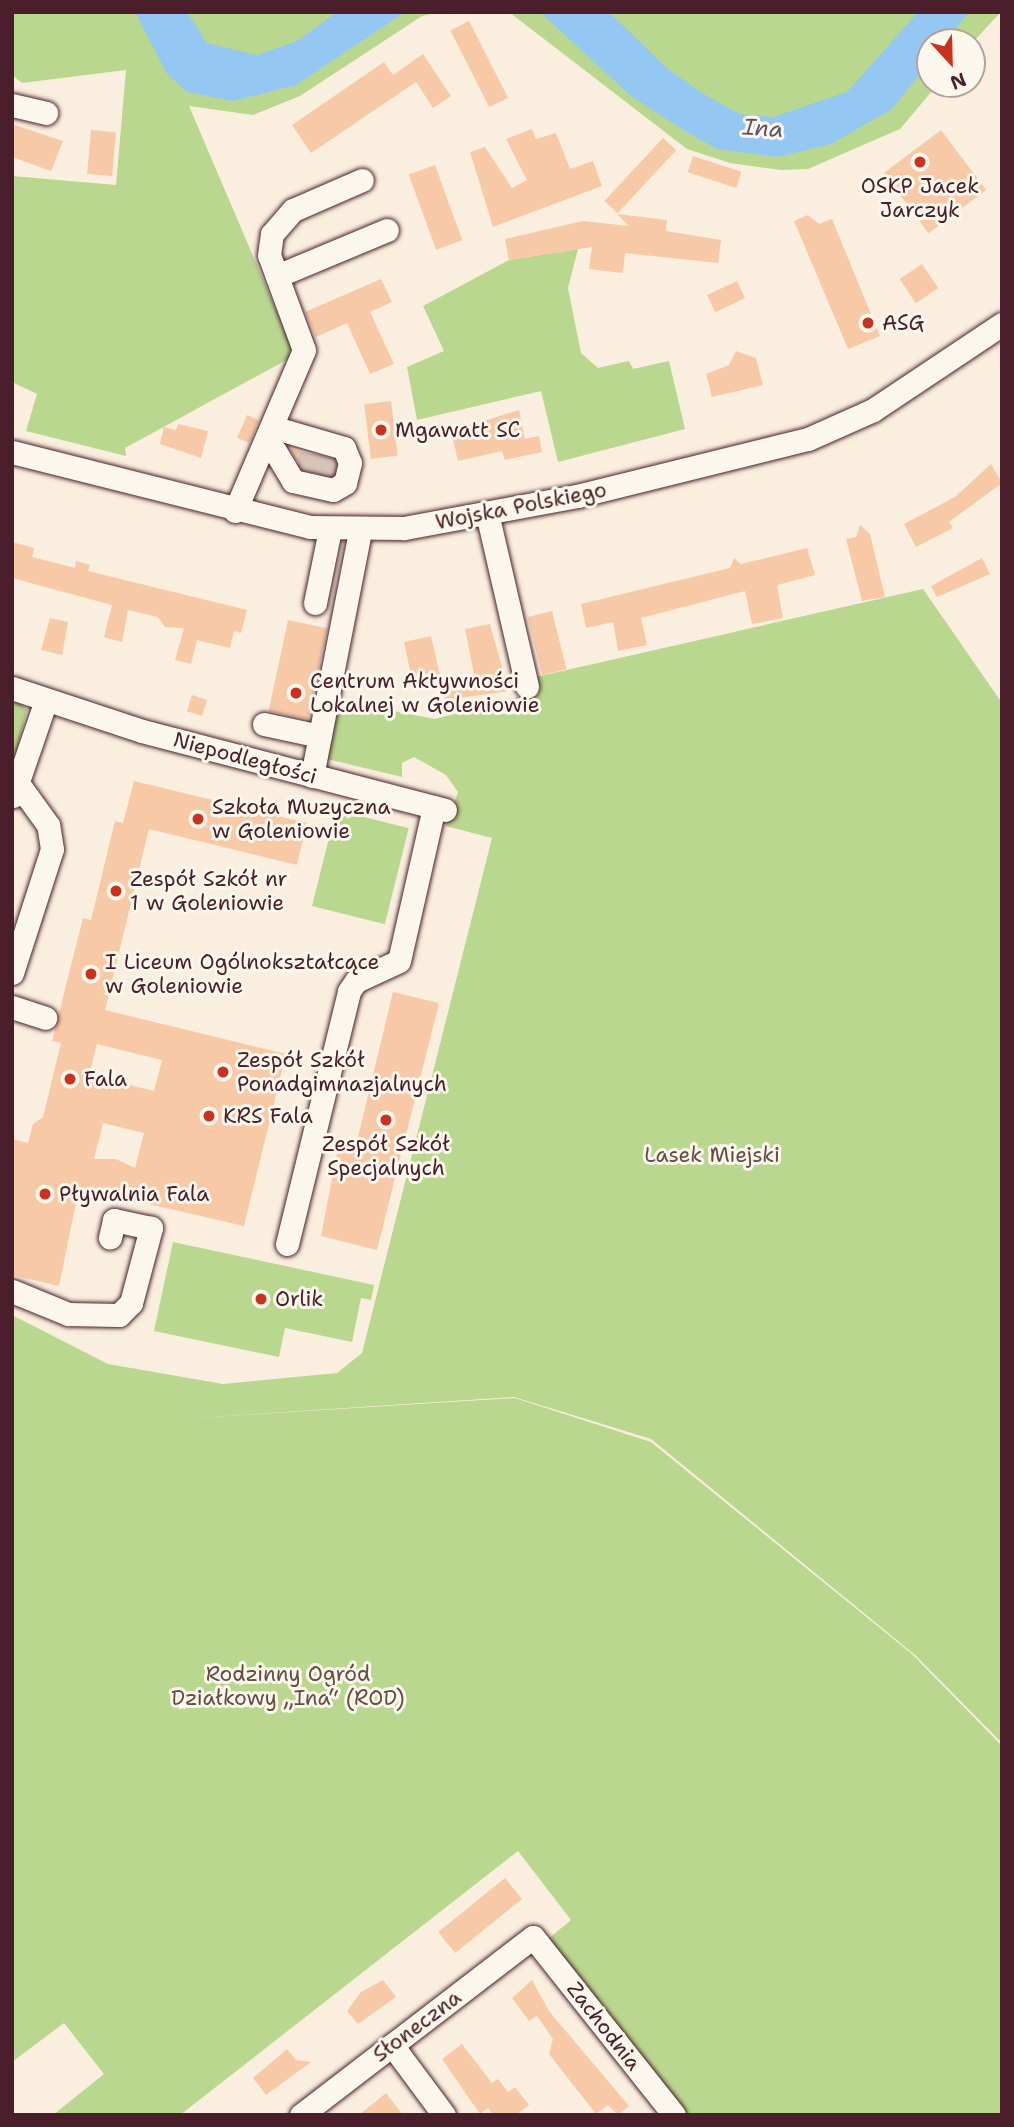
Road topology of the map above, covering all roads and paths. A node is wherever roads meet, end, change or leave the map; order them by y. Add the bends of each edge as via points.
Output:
1 (12, 105) edge
2 (46, 113) dead end
3 (362, 180) dead end
4 (387, 230) dead end
5 (277, 275) junction
6 (1002, 324) edge
7 (268, 437) junction
8 (12, 452) edge
9 (235, 511) junction
10 (487, 513) junction
11 (330, 529) junction
12 (360, 531) junction
13 (315, 603) dead end
14 (527, 686) dead end
15 (12, 688) edge
16 (45, 703) junction
17 (264, 724) dead end
18 (320, 736) junction
19 (312, 776) junction
20 (15, 789) edge
21 (12, 973) edge
22 (12, 1007) edge
23 (45, 1018) dead end
24 (110, 1238) dead end
25 (287, 1244) dead end
26 (12, 1292) edge
27 (533, 1937) joint
28 (392, 2045) junction
29 (301, 2115) edge
30 (444, 2115) edge
31 (674, 2115) edge

1 - 2 street
3 - 5 street via 293,210 279,226 269,255
4 - 5 street
5 - 7 street via 304,350
6 - 10 street, Wojska Polskiego via 873,410 808,439
7 - 7 street via 275,451 312,463
7 - 9 street
8 - 9 street, Wojska Polskiego
9 - 11 street, Wojska Polskiego
10 - 12 street, Wojska Polskiego
10 - 14 street
11 - 12 street, Wojska Polskiego
11 - 13 street
12 - 18 street
15 - 16 street, Niepodległości
16 - 19 street, Niepodległości
16 - 20 street
17 - 18 street
18 - 19 street
19 - 25 street, Niepodległości via 440,808 398,961 356,981 349,991
20 - 21 street via 48,825 52,849
22 - 23 street
24 - 26 street via 114,1220 151,1228 131,1303 119,1315 68,1314
27 - 28 street, Słoneczna
27 - 31 street, Zachodnia
28 - 29 street, Słoneczna
28 - 30 street

